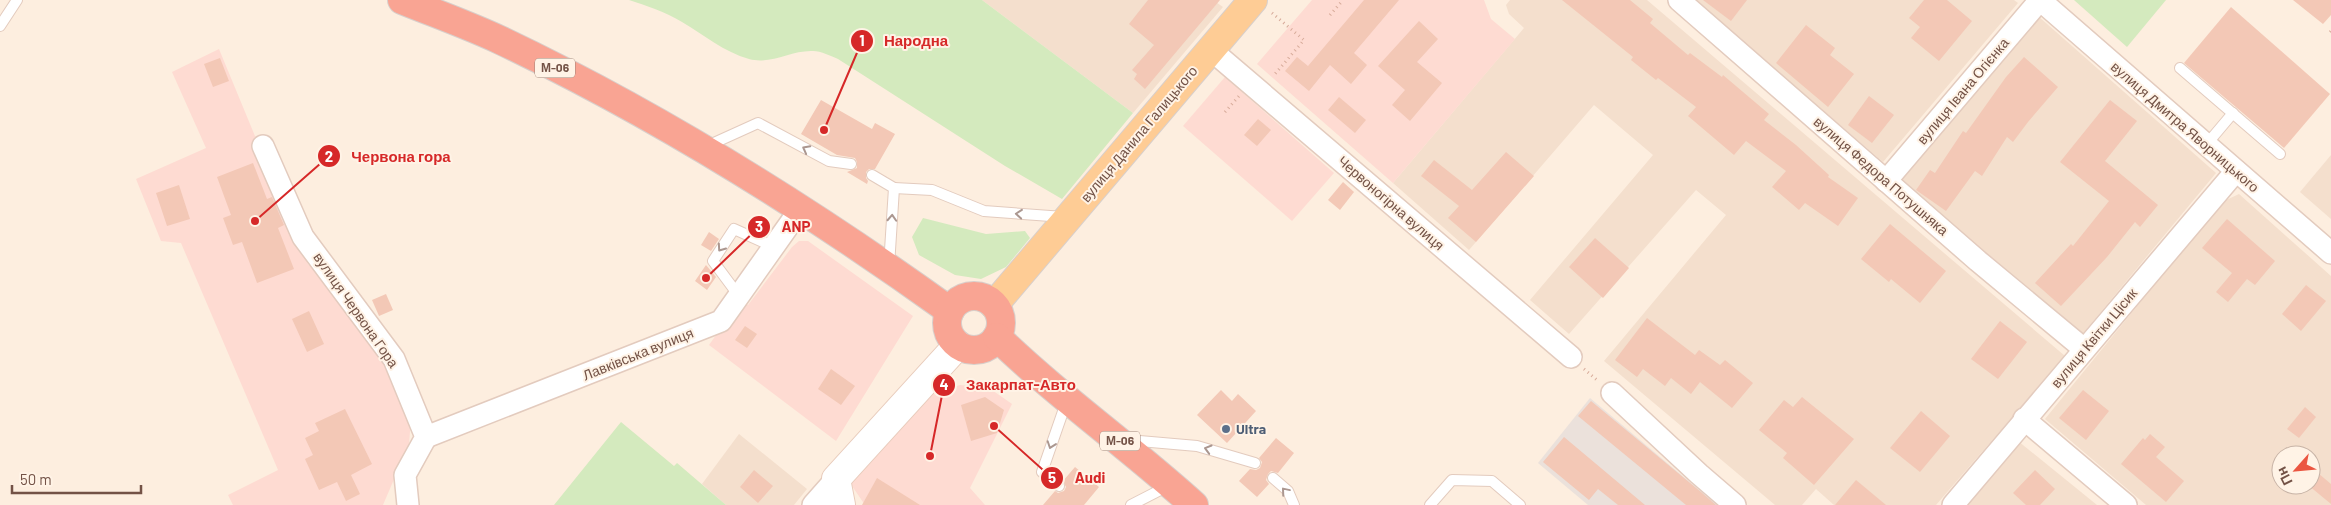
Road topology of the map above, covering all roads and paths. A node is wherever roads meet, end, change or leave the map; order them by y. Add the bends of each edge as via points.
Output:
1 (17, 0) edge
2 (402, 0) edge
3 (1343, 0) edge
4 (1679, 0) edge
5 (2040, 0) edge
6 (1254, 5) edge
7 (1330, 16) dead end
8 (0, 26) edge
9 (1210, 49) junction
10 (2180, 68) dead end
11 (1275, 74) dead end
12 (2233, 113) junction
13 (2206, 145) junction
14 (263, 146) dead end
15 (701, 149) junction
16 (2280, 154) dead end
17 (851, 164) dead end
18 (2236, 171) junction
19 (872, 175) dead end
20 (1886, 181) junction
21 (894, 188) junction
22 (801, 208) junction
23 (1068, 218) junction
24 (774, 247) junction
25 (2331, 253) edge
26 (889, 267) junction
27 (739, 296) junction
28 (994, 306) junction
29 (950, 311) junction
30 (997, 337) junction
31 (958, 345) junction
32 (2084, 350) junction
33 (1571, 357) joint
34 (1612, 393) joint
35 (1067, 399) junction
36 (2024, 420) junction
37 (426, 437) junction
38 (1118, 439) junction
39 (1255, 463) dead end
40 (1273, 478) dead end
41 (1171, 484) junction
42 (1059, 486) dead end
43 (839, 492) edge
44 (408, 505) edge
45 (813, 505) edge
46 (1131, 505) edge
47 (1194, 505) edge
48 (1294, 505) edge
49 (1430, 505) edge
50 (1520, 505) edge
51 (1735, 505) edge
52 (1953, 505) edge
53 (2126, 505) edge

1 - 8 lane
2 - 15 highway, М-06 via 498,40 616,99
3 - 7 path
4 - 20 street, вулиця Федора Потушняка
5 - 13 street, вулиця Дмитра Яворницького
5 - 20 street, вулиця Івана Огієнка
6 - 9 main road, вулиця Данила Галицького
6 - 11 path via 1304,40
9 - 23 main road, вулиця Данила Галицького
9 - 33 street, Червоногірна вулиця
10 - 12 lane
12 - 13 lane
12 - 16 lane
13 - 18 street, вулиця Дмитра Яворницького
14 - 37 street, вулиця Червона Гора via 303,237 394,359
17 -> 15 lane via 829,161 758,123
15 - 22 highway, М-06
18 - 25 street, вулиця Дмитра Яворницького
18 - 32 street, вулиця Квітки Цісик
19 - 21 lane
20 - 32 street, вулиця Федора Потушняка
23 -> 21 lane via 984,211 932,190
26 -> 21 lane
22 - 24 street, Лавківська вулиця
22 - 26 highway, М-06
23 - 28 main road, вулиця Данила Галицького
24 - 27 street, Лавківська вулиця
24 -> 27 lane via 734,229 712,261
26 - 29 highway, М-06
27 - 37 street, Лавківська вулиця via 722,320
28 - 29 highway via 976,296 956,303
28 - 30 highway via 1000,315
29 - 31 highway via 947,323 950,335
30 - 31 highway via 989,346 979,350 968,350
30 - 35 highway, М-06
31 - 43 street
32 - 36 street, вулиця Квітки Цісик
33 - 34 path
34 - 51 street
35 - 38 highway, М-06
35 -> 42 lane via 1042,472
36 - 52 street, вулиця Квітки Цісик
36 - 53 street
37 - 44 street via 405,475
39 -> 38 lane via 1197,446
38 - 41 highway, М-06
48 -> 40 lane via 1288,491
41 - 46 lane
41 - 47 highway, М-06
43 - 45 street
49 - 50 lane via 1452,480 1492,481

